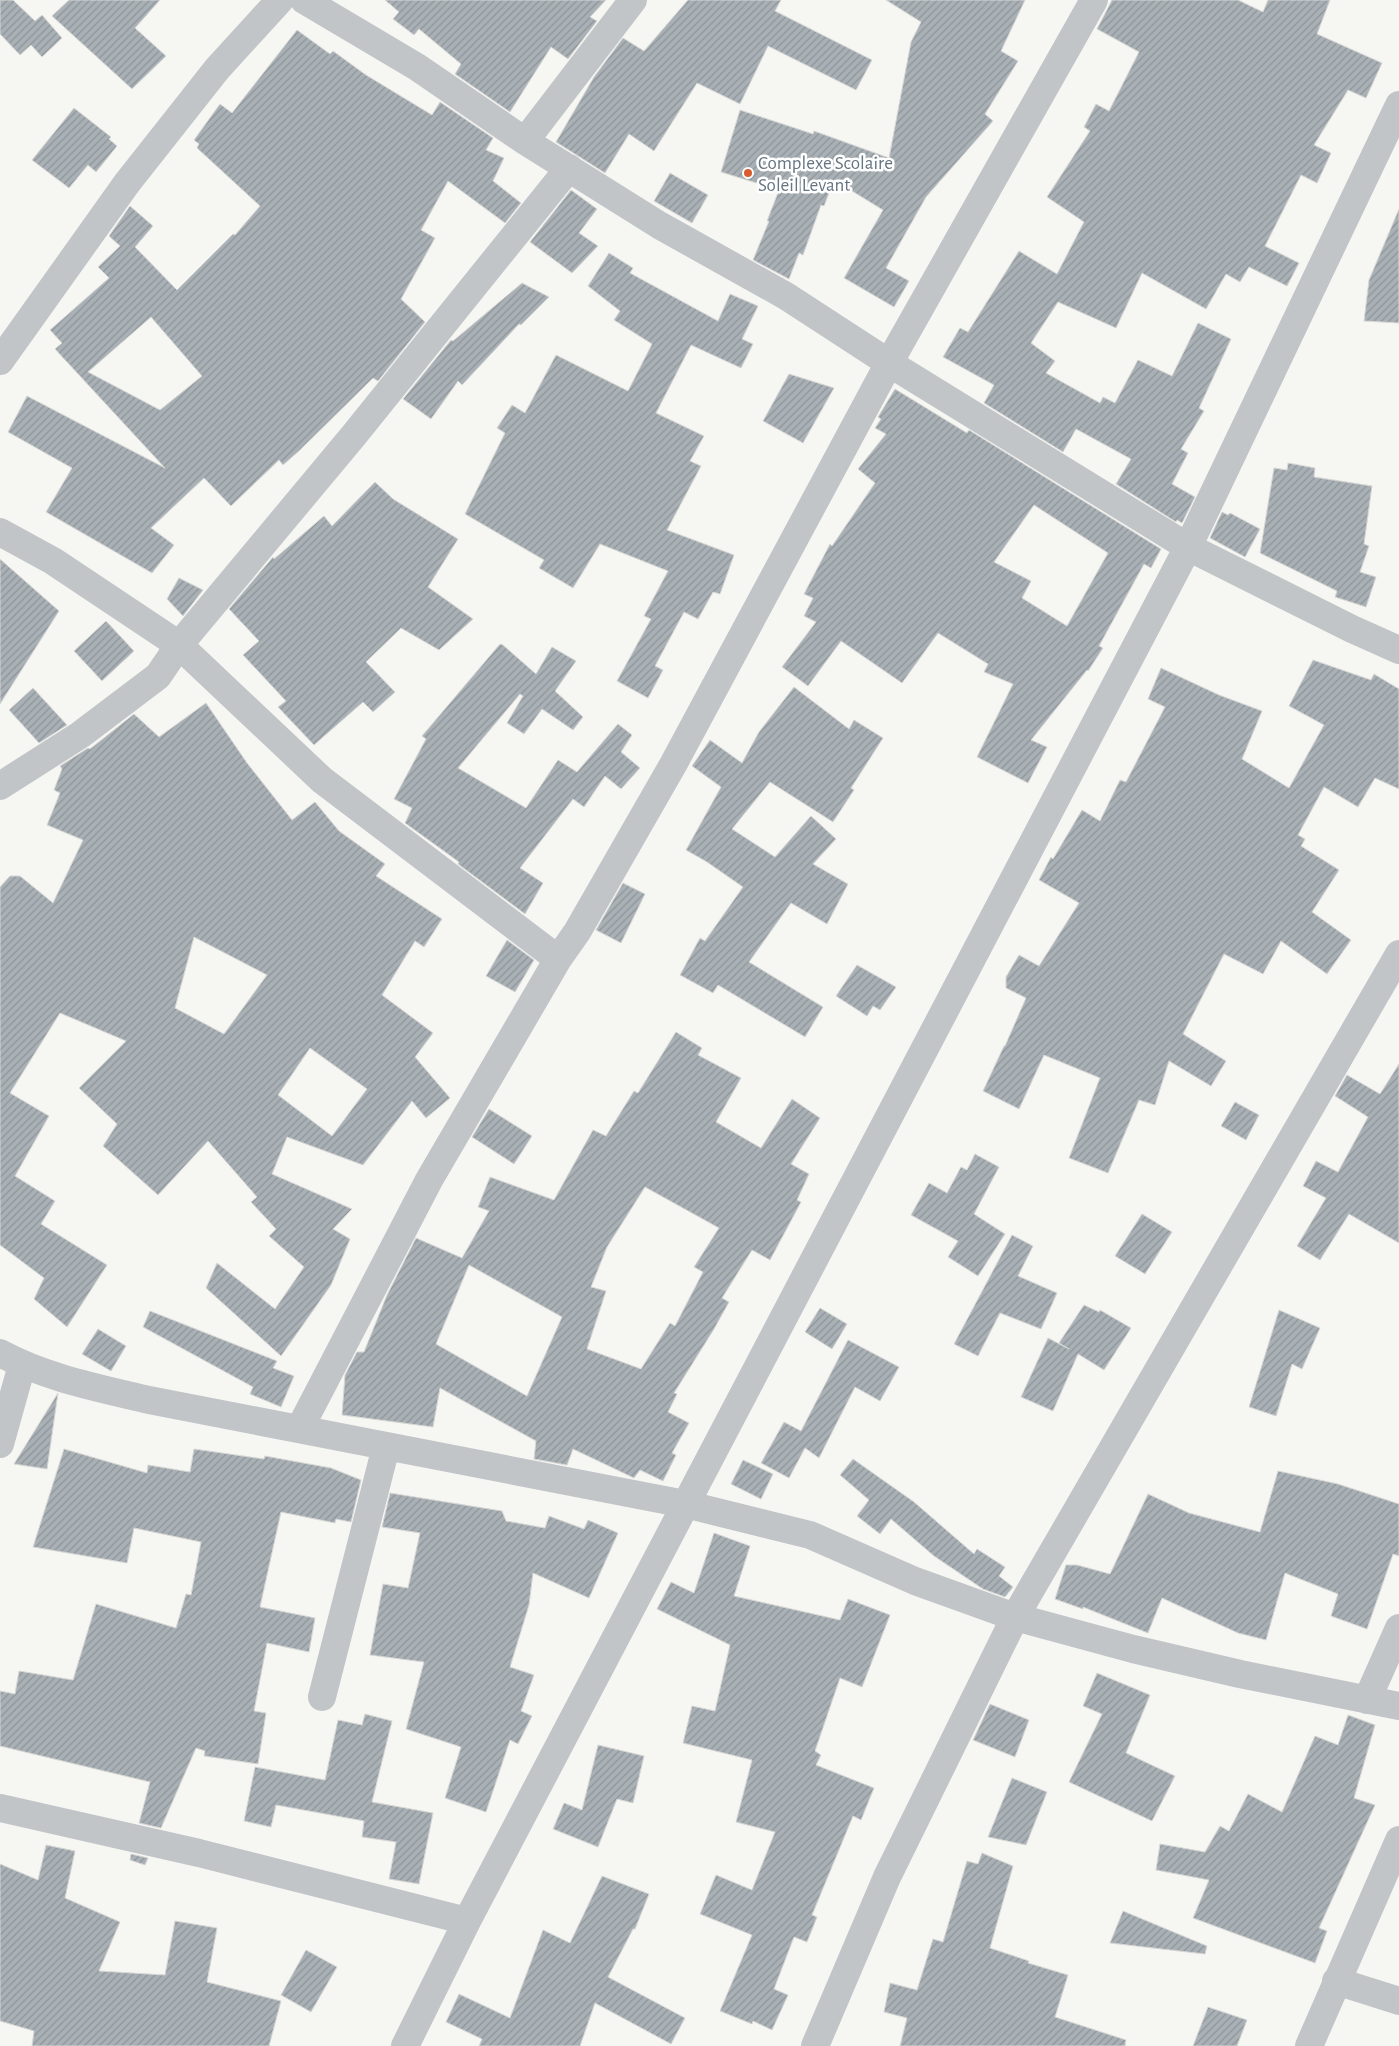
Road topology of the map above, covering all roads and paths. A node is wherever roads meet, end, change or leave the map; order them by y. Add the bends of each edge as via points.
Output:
1 (280, 0) edge
2 (304, 0) edge
3 (633, 0) edge
4 (1094, 0) edge
5 (1399, 105) edge
6 (525, 141) junction
7 (569, 168) junction
8 (0, 361) edge
9 (889, 362) junction
10 (0, 532) edge
11 (1188, 547) junction
12 (179, 645) junction
13 (1399, 650) edge
14 (0, 786) edge
15 (1399, 954) edge
16 (558, 959) junction
17 (11, 1359) edge
18 (300, 1428) junction
19 (0, 1444) edge
20 (386, 1447) junction
21 (685, 1504) junction
22 (1015, 1617) junction
23 (1399, 1628) edge
24 (322, 1697) dead end
25 (1367, 1700) junction
26 (1399, 1706) edge
27 (0, 1808) edge
28 (1399, 1840) edge
29 (467, 1921) junction
30 (1336, 1981) junction
31 (1399, 2001) edge
32 (405, 2046) edge
33 (815, 2046) edge
34 (1308, 2046) edge

1 - 8 street via 216,69 133,175
2 - 6 street via 417,67
3 - 6 street
4 - 9 street
5 - 11 street
6 - 7 street
7 - 9 street via 659,225 786,296
7 - 12 street via 354,435
9 - 11 street
9 - 16 street via 674,763 577,932
10 - 12 street via 53,561
11 - 13 street
11 - 21 street
12 - 14 street via 158,676 80,735
12 - 16 street via 322,780
15 - 22 street
16 - 18 street via 429,1180
17 - 18 street via 87,1385 149,1400
17 - 19 street
18 - 20 street
20 - 21 street
20 - 24 street
21 - 22 street via 810,1535 914,1581
21 - 29 street
22 - 25 street via 1153,1653
22 - 33 street via 886,1877
23 - 25 street
25 - 26 street
27 - 29 street via 199,1853
28 - 30 street
29 - 32 street
30 - 31 street
30 - 34 street

